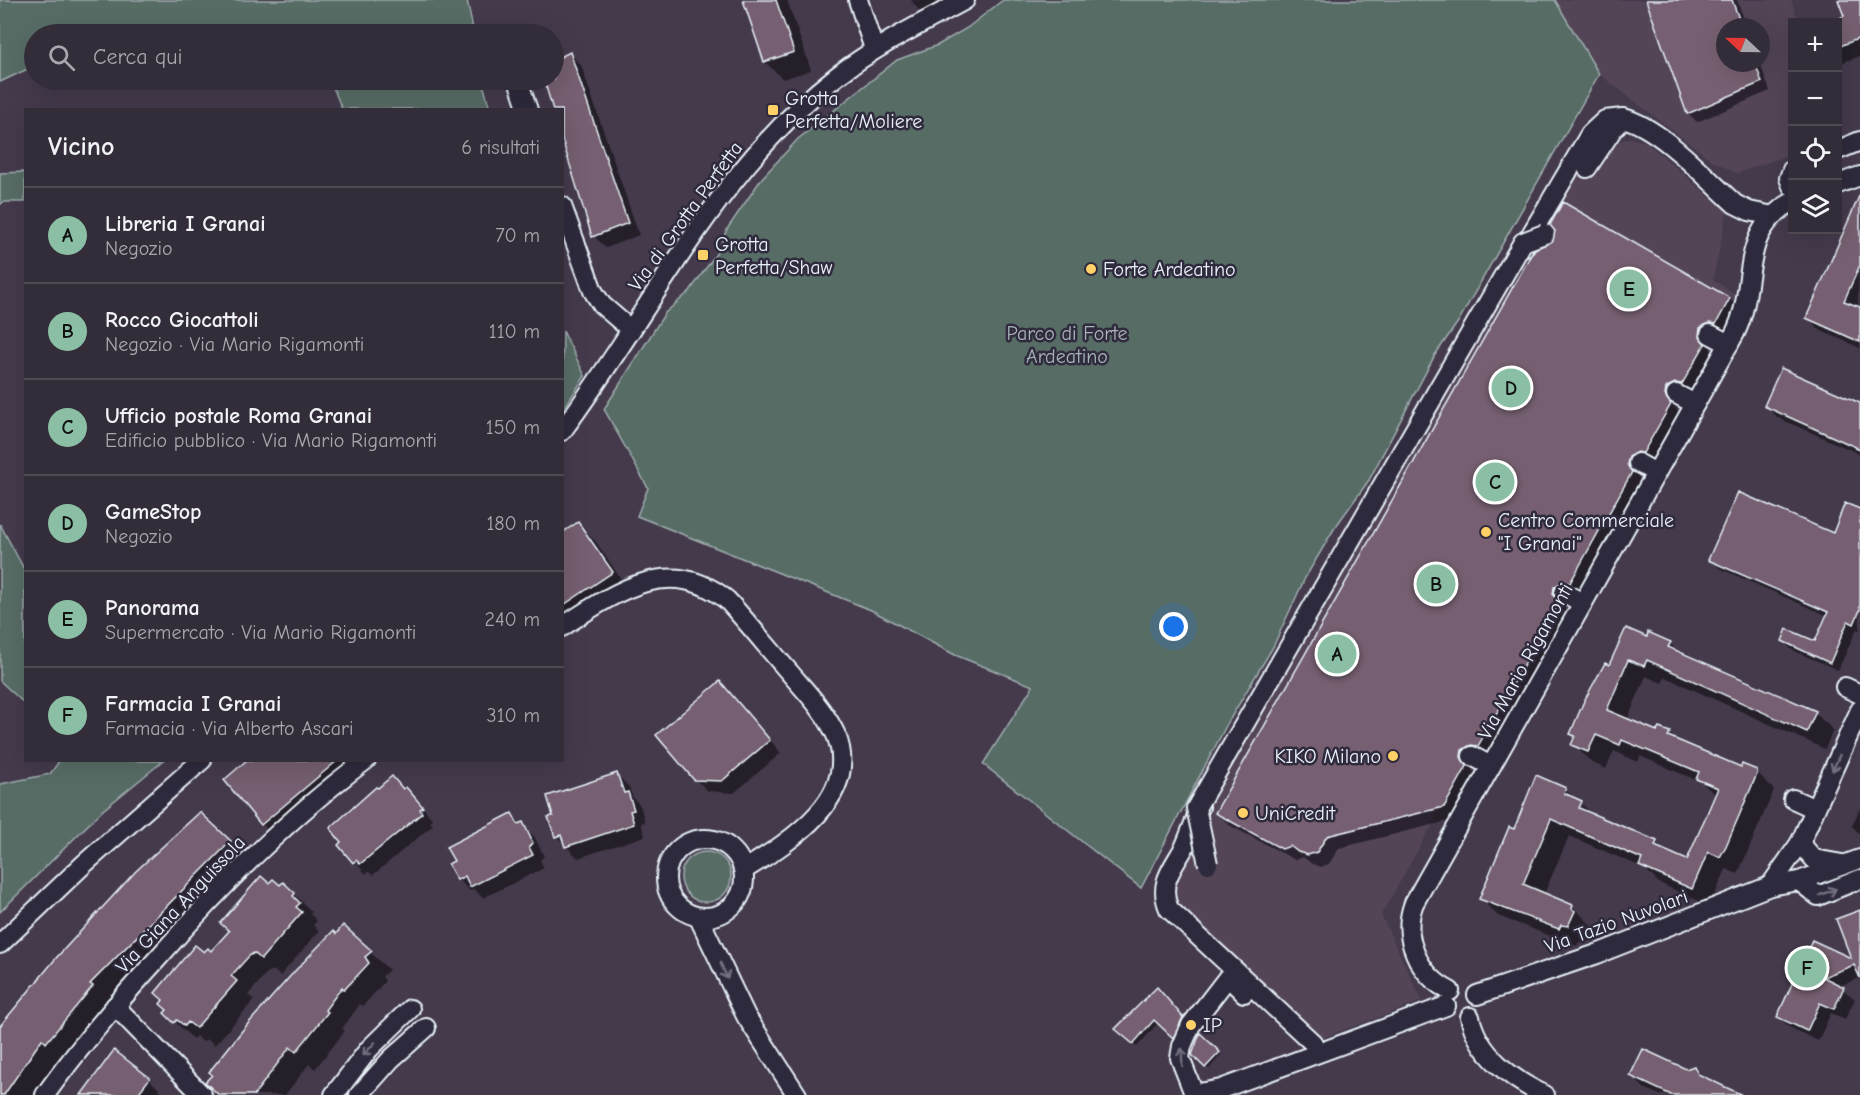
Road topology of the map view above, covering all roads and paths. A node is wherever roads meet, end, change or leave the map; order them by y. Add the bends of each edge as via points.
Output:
1 (858, 0) edge
2 (965, 0) edge
3 (874, 49) junction
4 (521, 90) edge
5 (527, 108) edge
6 (1623, 118) junction
7 (1860, 141) edge
8 (1842, 148) edge
9 (1587, 168) dead end
10 (1860, 176) edge
11 (1842, 183) edge
12 (1788, 205) edge
13 (564, 212) edge
14 (1773, 216) junction
15 (1544, 234) dead end
16 (631, 330) junction
17 (1710, 334) dead end
18 (1730, 344) junction
19 (1676, 394) dead end
20 (1695, 404) junction
21 (564, 428) edge
22 (1638, 463) dead end
23 (1656, 473) junction
24 (1564, 593) dead end
25 (1583, 603) junction
26 (564, 626) edge
27 (1860, 710) edge
28 (1472, 756) dead end
29 (200, 762) edge
30 (364, 762) edge
31 (1491, 766) junction
32 (1793, 799) dead end
33 (1815, 809) junction
34 (1800, 843) junction
35 (1853, 862) edge
36 (1208, 864) dead end
37 (744, 870) junction
38 (1860, 879) edge
39 (1799, 881) junction
40 (1770, 886) junction
41 (699, 918) junction
42 (0, 945) edge
43 (1477, 995) junction
44 (1448, 998) junction
45 (115, 1006) junction
46 (411, 1009) dead end
47 (1470, 1017) junction
48 (426, 1028) dead end
49 (1312, 1049) junction
50 (45, 1095) edge
51 (202, 1095) edge
52 (333, 1095) edge
53 (359, 1095) edge
54 (796, 1095) edge
55 (1545, 1095) edge

1 - 3 street
2 - 3 street, Via di Grotta Perfetta
3 - 16 street, Via di Grotta Perfetta via 813,97 754,157
4 - 5 street
6 - 9 street
6 - 14 street via 1655,132 1735,204
6 - 49 street via 1605,120 1590,134 1203,798 1184,846 1167,873 1164,898 1169,909
7 - 8 street
10 - 11 street
12 - 14 street, Via Mario Rigamonti
13 - 16 street via 593,291 602,305
14 - 18 street, Via Mario Rigamonti via 1755,244 1744,312
15 - 36 street, bridge via 1523,242 1196,808
16 - 21 street, Via di Grotta Perfetta
17 - 18 street
18 - 20 street, Via Mario Rigamonti
19 - 20 street
20 - 23 street, Via Mario Rigamonti
22 - 23 street
23 - 25 street, Via Mario Rigamonti
24 - 25 street
25 - 31 street, Via Mario Rigamonti
26 - 37 street via 621,590 640,583 671,578 695,582 727,600 816,703 841,752 833,791 801,832
27 -> 33 street
28 - 31 street
29 - 42 street
30 - 45 street, Via Giana Anguissola via 242,869
31 - 44 street, Via Mario Rigamonti via 1409,917 1412,945 1419,960
32 - 33 street
33 - 34 street
34 - 35 street via 1814,859
34 - 40 street
35 - 39 street, Via Tazio Nuvolari
37 - 41 street via 743,889 734,905 718,916
37 - 41 street via 728,846 711,839 692,841 676,851 667,868 669,896 682,910
39 -> 38 street via 1818,896
39 - 40 street, Via Tazio Nuvolari
40 - 43 street, Via Tazio Nuvolari via 1597,954
41 -> 54 street via 746,1016
43 - 44 street via 1462,986
43 - 47 street via 1478,1007
44 - 47 street via 1453,1016
44 - 49 street
45 - 50 street, Via Giana Anguissola
45 - 51 street
46 -> 52 street via 364,1054
47 - 55 street via 1483,1045 1507,1073 1520,1084
48 - 53 street
49 -> 49 street via 1221,1089 1194,1094 1180,1058 1191,1025 1228,977

